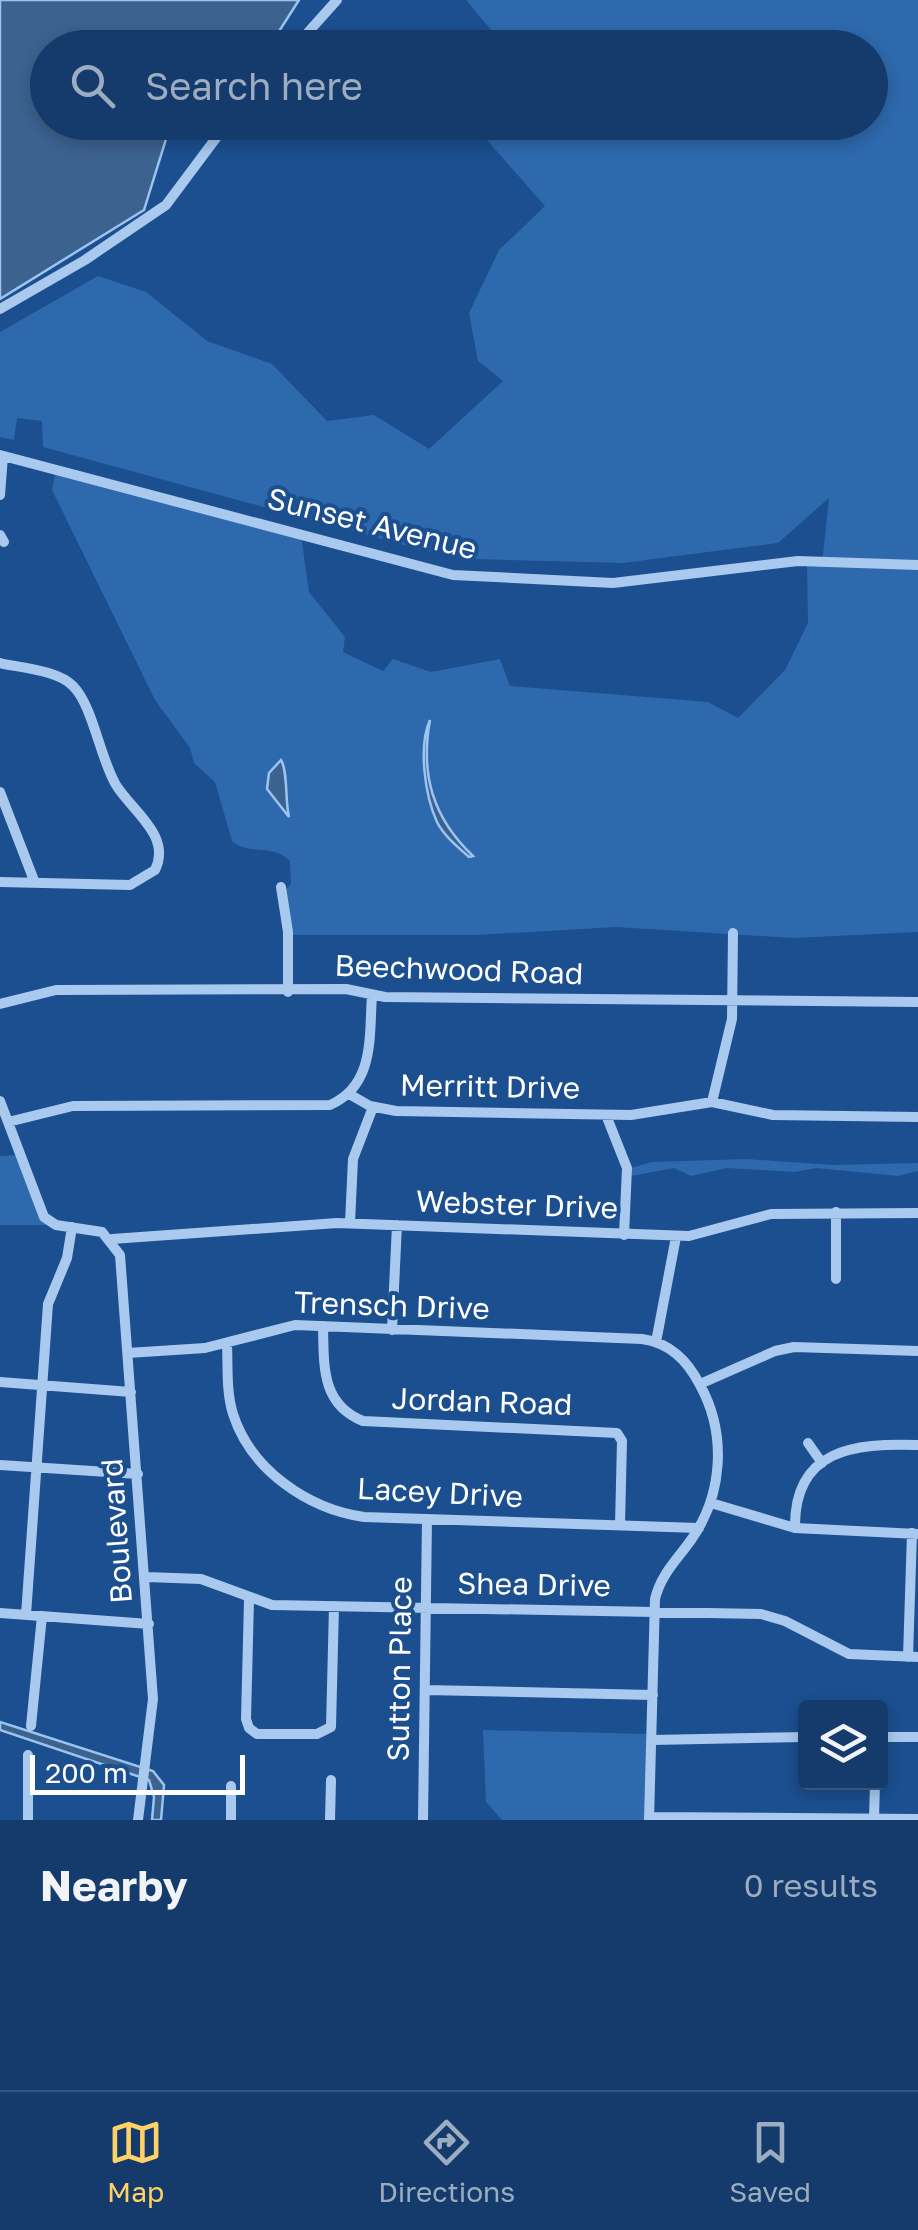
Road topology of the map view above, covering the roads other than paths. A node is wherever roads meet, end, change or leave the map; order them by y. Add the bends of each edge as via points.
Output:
1 (338, 0) edge
2 (310, 30) edge
3 (215, 140) edge
4 (0, 309) edge
5 (2, 456) edge
6 (0, 494) edge
7 (918, 564) edge
8 (0, 663) edge
9 (0, 792) edge
10 (0, 882) edge
11 (35, 883) junction
12 (282, 887) dead end
13 (733, 934) dead end
14 (288, 992) junction
15 (372, 995) junction
16 (733, 1000) junction
17 (918, 1002) edge
18 (0, 1004) edge
19 (349, 1094) junction
20 (0, 1101) edge
21 (712, 1102) junction
22 (373, 1107) junction
23 (606, 1114) junction
24 (918, 1118) edge
25 (8, 1122) junction
26 (836, 1212) junction
27 (918, 1213) edge
28 (350, 1224) junction
29 (396, 1225) junction
30 (72, 1227) junction
31 (624, 1234) junction
32 (676, 1237) junction
33 (112, 1240) junction
34 (836, 1279) dead end
35 (323, 1326) junction
36 (392, 1330) junction
37 (656, 1342) junction
38 (227, 1343) junction
39 (918, 1351) edge
40 (128, 1353) junction
41 (0, 1382) edge
42 (700, 1384) junction
43 (42, 1385) junction
44 (132, 1392) junction
45 (808, 1444) dead end
46 (918, 1445) edge
47 (822, 1463) junction
48 (0, 1465) edge
49 (36, 1467) junction
50 (138, 1474) junction
51 (711, 1503) junction
52 (427, 1519) junction
53 (620, 1526) junction
54 (699, 1528) junction
55 (795, 1528) junction
56 (915, 1534) edge
57 (146, 1578) junction
58 (248, 1600) junction
59 (334, 1606) junction
60 (426, 1608) junction
61 (654, 1612) junction
62 (0, 1614) edge
63 (26, 1615) junction
64 (42, 1616) junction
65 (149, 1624) junction
66 (913, 1658) edge
67 (425, 1690) junction
68 (652, 1694) junction
69 (32, 1726) dead end
70 (798, 1736) edge
71 (888, 1736) edge
72 (918, 1736) edge
73 (652, 1740) junction
74 (28, 1754) dead end
75 (332, 1780) dead end
76 (232, 1786) dead end
77 (874, 1790) edge
78 (649, 1818) edge
79 (874, 1819) edge
80 (918, 1819) edge
81 (28, 1820) edge
82 (138, 1820) edge
83 (231, 1820) edge
84 (330, 1820) edge
85 (423, 1820) edge

1 - 2 street
3 - 4 street via 166,205
5 - 6 street
5 - 7 street, Sunset Avenue via 453,575 613,583 798,561
8 - 11 street via 64,679 76,689 106,765 160,848 154,870 138,883
9 - 11 street
10 - 11 street
12 - 14 street
13 - 16 street
14 - 15 street, Beechwood Road via 346,989
14 - 18 street, Beechwood Road via 56,990
15 - 16 street, Beechwood Road
15 - 19 street via 366,1067
16 - 17 street, Beechwood Road
16 - 21 street
19 - 22 street, Merritt Drive
19 - 25 street via 321,1107 73,1106
20 - 25 street
21 - 23 street, Merritt Drive
21 - 24 street, Merritt Drive via 772,1115
22 - 23 street, Merritt Drive
22 - 28 street via 353,1159
23 - 31 street via 626,1165
25 - 30 street via 39,1210 51,1222
26 - 27 street, Webster Drive
26 - 32 street, Webster Drive via 756,1216
26 - 34 street
28 - 29 street, Webster Drive
28 - 33 street, Webster Drive
29 - 31 street, Webster Drive
29 - 36 street
30 - 33 street
30 - 43 street via 48,1304
31 - 32 street, Webster Drive
32 - 37 street
33 - 40 street, Boulevard via 120,1255
35 - 36 street, Trensch Drive
35 - 38 street, Trensch Drive via 278,1328
35 - 53 street, Jordan Road via 328,1390 364,1422 617,1433
36 - 37 street, Trensch Drive
37 - 42 street via 682,1358
38 - 40 street, Trensch Drive
38 - 52 street, Lacey Drive via 234,1416 277,1478 332,1510
39 - 42 street via 794,1347
40 - 44 street, Boulevard
41 - 43 street
42 - 51 street via 717,1438
43 - 44 street
43 - 49 street
44 - 50 street, Boulevard
45 - 47 street
46 - 47 street via 867,1445
47 - 55 street via 800,1487
48 - 49 street
49 - 50 street
49 - 63 street
50 - 57 street, Boulevard
51 - 54 street
51 - 55 street
52 - 53 street, Lacey Drive
52 - 60 street, Sutton Place
53 - 54 street, Lacey Drive
54 - 61 street via 662,1578
55 - 56 street
56 - 66 street
57 - 58 street, Shea Drive via 201,1578
57 - 65 street, Boulevard
58 - 59 street, Shea Drive
58 - 59 street via 248,1726 257,1734 327,1731
59 - 60 street, Shea Drive
60 - 61 street, Shea Drive
60 - 67 street, Sutton Place
61 - 66 street, Shea Drive via 774,1617 849,1654
61 - 68 street
62 - 63 street
63 - 64 street
64 - 65 street
64 - 69 street
65 - 82 street, Boulevard via 154,1714
67 - 68 street
67 - 85 street, Sutton Place
68 - 73 street
70 - 73 street
71 - 72 street
73 - 78 street
74 - 81 street
75 - 84 street
76 - 83 street
77 - 79 street
78 - 79 street
79 - 80 street

